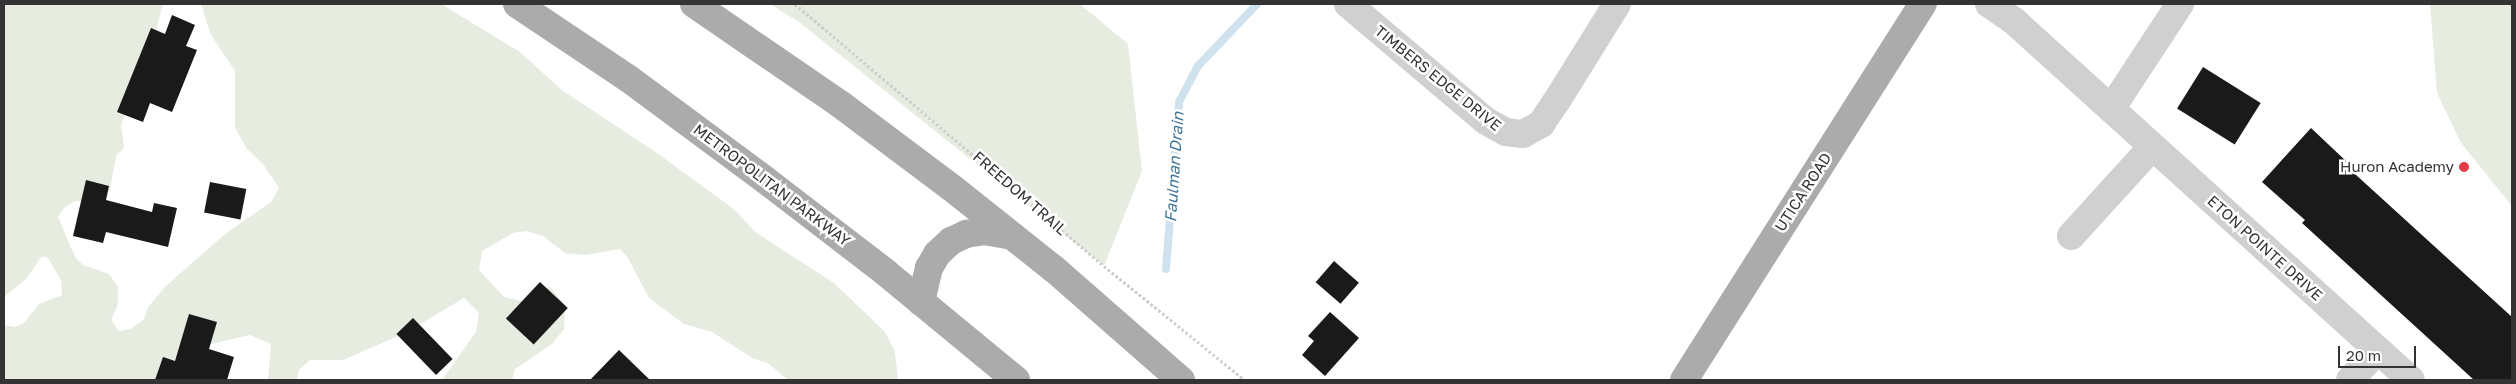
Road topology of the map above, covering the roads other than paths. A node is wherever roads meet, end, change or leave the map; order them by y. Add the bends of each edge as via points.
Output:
1 (517, 4) edge
2 (694, 4) edge
3 (1348, 4) edge
4 (1617, 4) edge
5 (1924, 4) edge
6 (1989, 4) edge
7 (2180, 4) edge
8 (2111, 109) junction
9 (2152, 147) junction
10 (1013, 236) junction
11 (2071, 236) dead end
12 (921, 302) junction
13 (2378, 350) junction
14 (1016, 380) edge
15 (1181, 380) edge
16 (1684, 380) edge
17 (2350, 380) edge
18 (2411, 380) edge

1 - 12 main road, METROPOLITAN PARKWAY via 698,128
2 - 10 main road via 840,104
3 - 4 street, TIMBERS EDGE DRIVE via 1486,121 1506,132 1522,134 1541,124
5 - 16 main road, UTICA ROAD
6 - 8 street, ETON POINTE DRIVE via 2014,21
7 - 8 street
8 - 9 street, ETON POINTE DRIVE
9 - 11 street
9 - 13 street, ETON POINTE DRIVE
10 - 12 main road via 984,231 950,241 929,268
10 - 15 main road
12 - 14 main road, METROPOLITAN PARKWAY
13 - 17 street
13 - 18 street, ETON POINTE DRIVE

